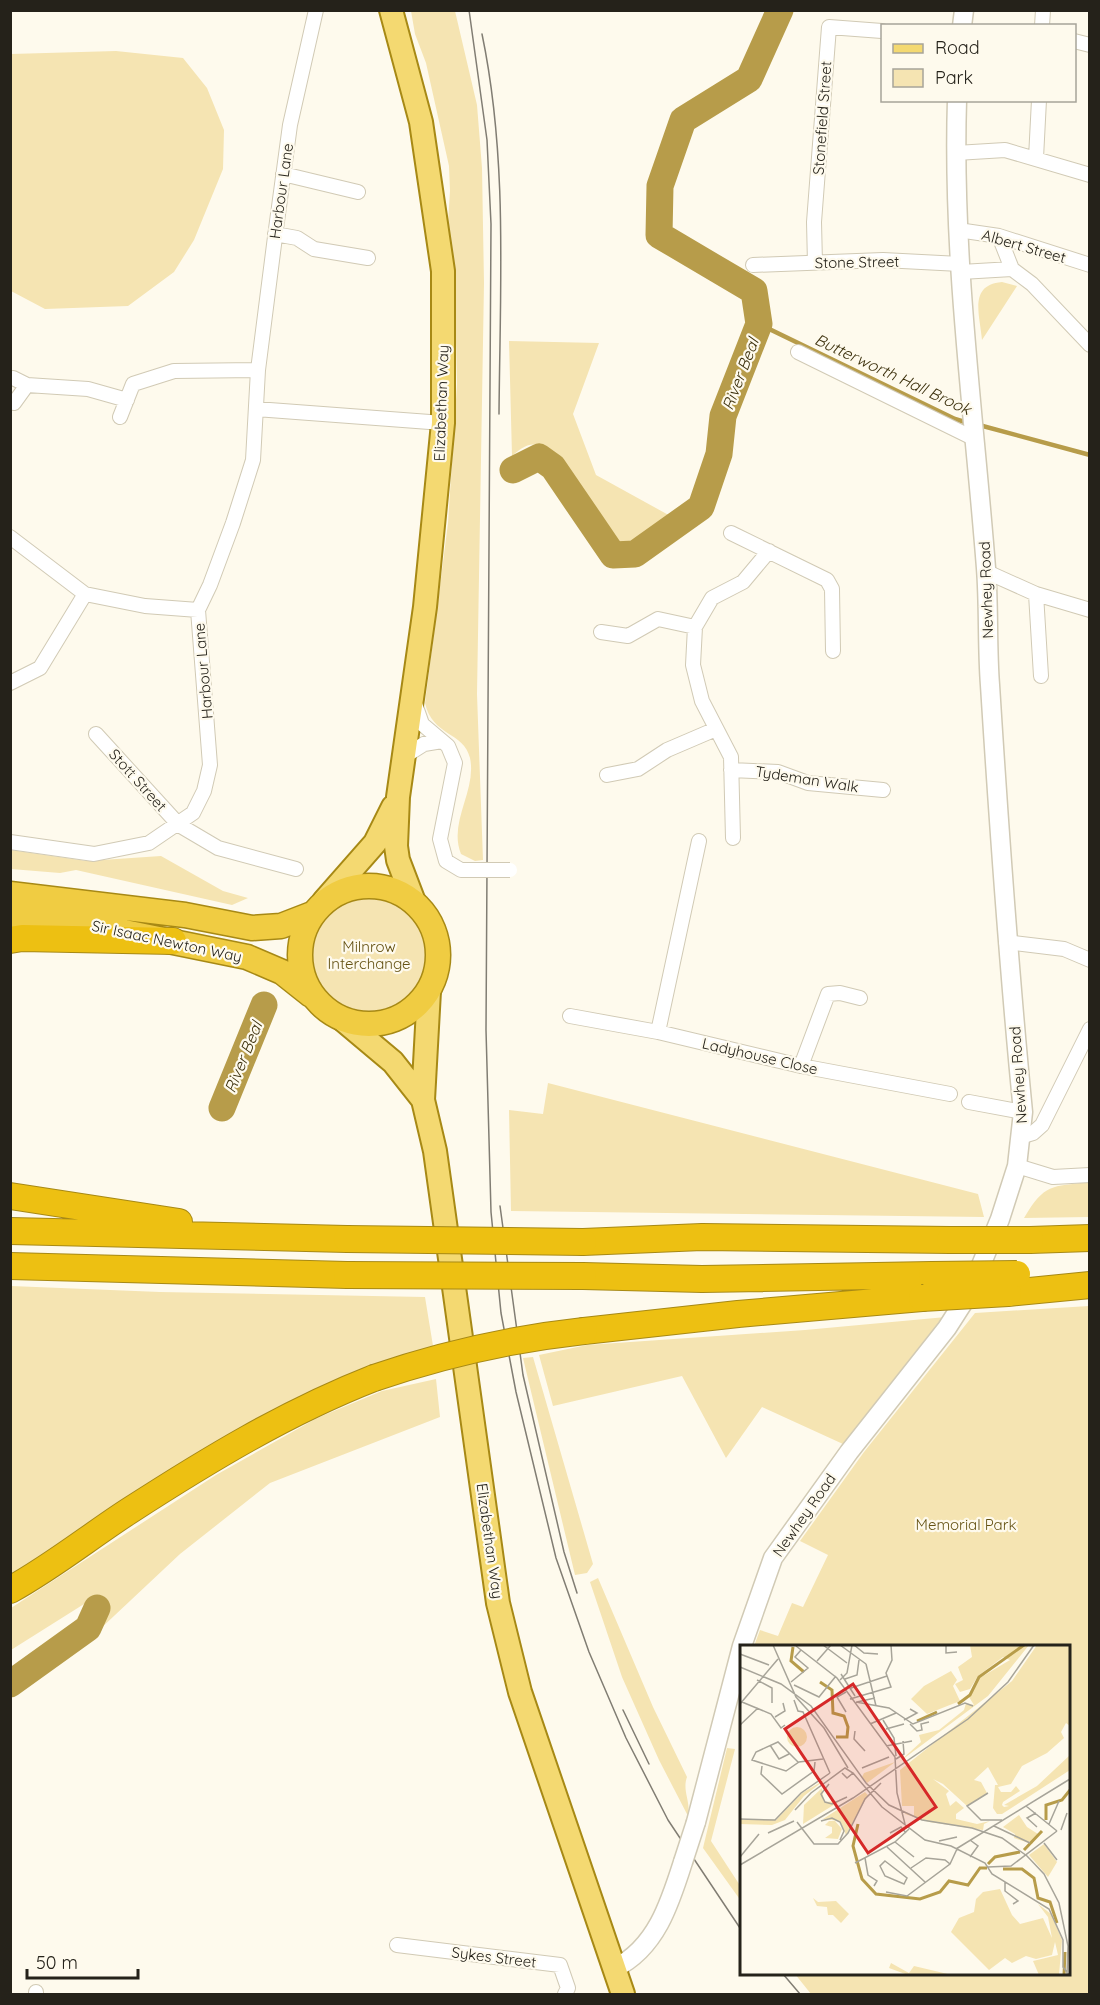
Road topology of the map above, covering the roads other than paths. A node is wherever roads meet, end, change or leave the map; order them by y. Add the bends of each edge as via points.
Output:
1 (316, 10) edge
2 (391, 10) edge
3 (881, 31) edge
4 (957, 102) edge
5 (1039, 102) edge
6 (956, 153) junction
7 (1036, 158) junction
8 (283, 174) junction
9 (1089, 175) edge
10 (358, 192) dead end
11 (958, 230) junction
12 (275, 234) junction
13 (999, 236) junction
14 (368, 258) dead end
15 (815, 263) junction
16 (753, 265) dead end
17 (1089, 265) edge
18 (960, 268) junction
19 (1012, 269) junction
20 (1089, 345) edge
21 (798, 352) dead end
22 (258, 370) junction
23 (13, 378) dead end
24 (27, 385) junction
25 (127, 400) junction
26 (14, 403) dead end
27 (256, 409) junction
28 (120, 417) dead end
29 (443, 423) junction
30 (974, 430) junction
31 (731, 533) dead end
32 (10, 537) edge
33 (769, 551) junction
34 (987, 572) junction
35 (85, 594) junction
36 (1036, 594) junction
37 (198, 610) junction
38 (1089, 610) edge
39 (695, 627) junction
40 (601, 632) dead end
41 (833, 651) dead end
42 (1041, 676) dead end
43 (10, 683) edge
44 (413, 696) junction
45 (716, 729) junction
46 (96, 734) dead end
47 (442, 741) junction
48 (405, 756) junction
49 (731, 770) junction
50 (607, 775) dead end
51 (883, 790) dead end
52 (398, 797) junction
53 (179, 825) junction
54 (733, 838) dead end
55 (699, 841) dead end
56 (10, 842) edge
57 (296, 869) dead end
58 (510, 870) dead end
59 (10, 894) edge
60 (414, 902) junction
61 (318, 908) junction
62 (10, 915) edge
63 (10, 940) edge
64 (173, 941) junction
65 (1006, 942) junction
66 (1089, 960) edge
67 (429, 991) junction
68 (312, 996) junction
69 (860, 998) dead end
70 (570, 1016) dead end
71 (343, 1020) junction
72 (1089, 1029) edge
73 (658, 1032) junction
74 (801, 1066) junction
75 (950, 1094) dead end
76 (423, 1100) junction
77 (969, 1102) dead end
78 (1023, 1112) junction
79 (1023, 1136) junction
80 (1017, 1166) junction
81 (1089, 1175) edge
82 (10, 1196) edge
83 (10, 1231) edge
84 (1089, 1238) edge
85 (313, 1239) junction
86 (10, 1266) edge
87 (1089, 1272) edge
88 (1012, 1284) junction
89 (1089, 1285) edge
90 (927, 1287) junction
91 (10, 1590) edge
92 (742, 1645) edge
93 (740, 1654) edge
94 (398, 1945) dead end
95 (615, 1968) junction
96 (565, 1995) edge
97 (623, 1995) edge

1 - 8 street, Harbour Lane
2 - 29 main road, Elizabethan Way via 421,122 443,271
3 - 15 street, Stonefield Street via 829,27 814,222
4 - 6 street, Newhey Road
5 - 7 street
6 - 7 street via 1005,150
6 - 11 street, Newhey Road
7 - 9 street
8 - 10 street
8 - 12 street, Harbour Lane
11 - 13 street, Albert Street
11 - 18 street, Newhey Road
12 - 14 street via 297,238 314,249
12 - 22 street, Harbour Lane
13 - 17 street, Albert Street
13 - 19 street
15 - 16 street, Stone Street
15 - 18 street, Stone Street via 883,260
18 - 19 street, Stone Street
18 - 30 street, Newhey Road
19 - 20 street via 1032,284
21 - 30 street
22 - 25 street via 174,371 133,384
22 - 27 street, Harbour Lane
23 - 24 street
24 - 25 street via 88,389
24 - 26 street
25 - 28 street
27 - 29 street
27 - 37 street, Harbour Lane via 253,460
29 - 44 main road, Elizabethan Way
30 - 34 street, Newhey Road
31 - 33 street
32 - 35 street
33 - 39 street via 743,582 712,598
33 - 41 street via 827,580 832,589
34 - 36 street
34 - 65 street, Newhey Road via 988,662
35 - 37 street via 145,606
35 - 43 street via 40,668
36 - 38 street
36 - 42 street
37 - 53 street, Harbour Lane via 210,765 204,791 193,813
39 - 40 street via 658,619 628,636
39 - 45 street via 693,665 702,701
44 - 47 street via 422,724
44 - 48 main road, Elizabethan Way
45 - 49 street via 731,757
45 - 50 street via 667,750 638,770
46 - 53 street, Stott Street
47 - 48 street via 424,744
47 - 58 street, bridge via 456,763 440,838 446,861 461,870
48 - 52 main road, Elizabethan Way
49 - 51 street, Tydeman Walk via 778,772 808,783
49 - 54 street
52 - 60 main road, Elizabethan Way via 396,846
52 - 61 main road, Elizabethan Way via 375,843
53 - 56 street, Harbour Lane via 149,843 94,854
53 - 57 street, Stott Street via 218,848
55 - 73 street
59 - 61 highway, Sir Isaac Newton Way via 185,915 252,928 281,926
60 - 61 highway via 397,891 378,886 350,888
60 - 67 highway via 427,916 437,944 436,973
61 - 68 highway via 304,930 299,952 304,981
62 - 64 highway, Sir Isaac Newton Way via 75,922
63 - 64 highway
64 - 68 highway, Sir Isaac Newton Way via 247,957 282,972
65 - 66 street via 1064,950
65 - 78 street, Newhey Road
67 - 71 highway via 416,1006 391,1021 362,1024
67 - 76 main road, Elizabethan Way
68 - 71 highway
69 - 74 street via 828,994
70 - 73 street, Ladyhouse Close
71 - 76 main road, Elizabethan Way via 393,1062
72 - 79 street via 1042,1125
73 - 74 street, Ladyhouse Close
74 - 75 street, Ladyhouse Close
76 - 95 main road, Elizabethan Way via 435,1151 498,1603 520,1692
77 - 78 street
78 - 79 street, Newhey Road
79 - 80 street, Newhey Road
80 - 81 street via 1053,1177
80 - 92 street, Newhey Road, bridge via 970,1292 773,1558
82 - 85 highway
83 - 85 highway
84 - 85 highway, bridge via 702,1237 583,1242
86 - 90 highway, bridge via 347,1275 584,1276
87 - 88 highway
88 - 89 highway
88 - 90 highway, bridge
90 - 91 highway, bridge via 738,1314 537,1336 452,1353 374,1377 262,1429
93 - 95 street, Newhey Road, bridge via 696,1822 669,1904 638,1953
94 - 96 street, Sykes Street via 560,1965 567,1988
95 - 97 main road

